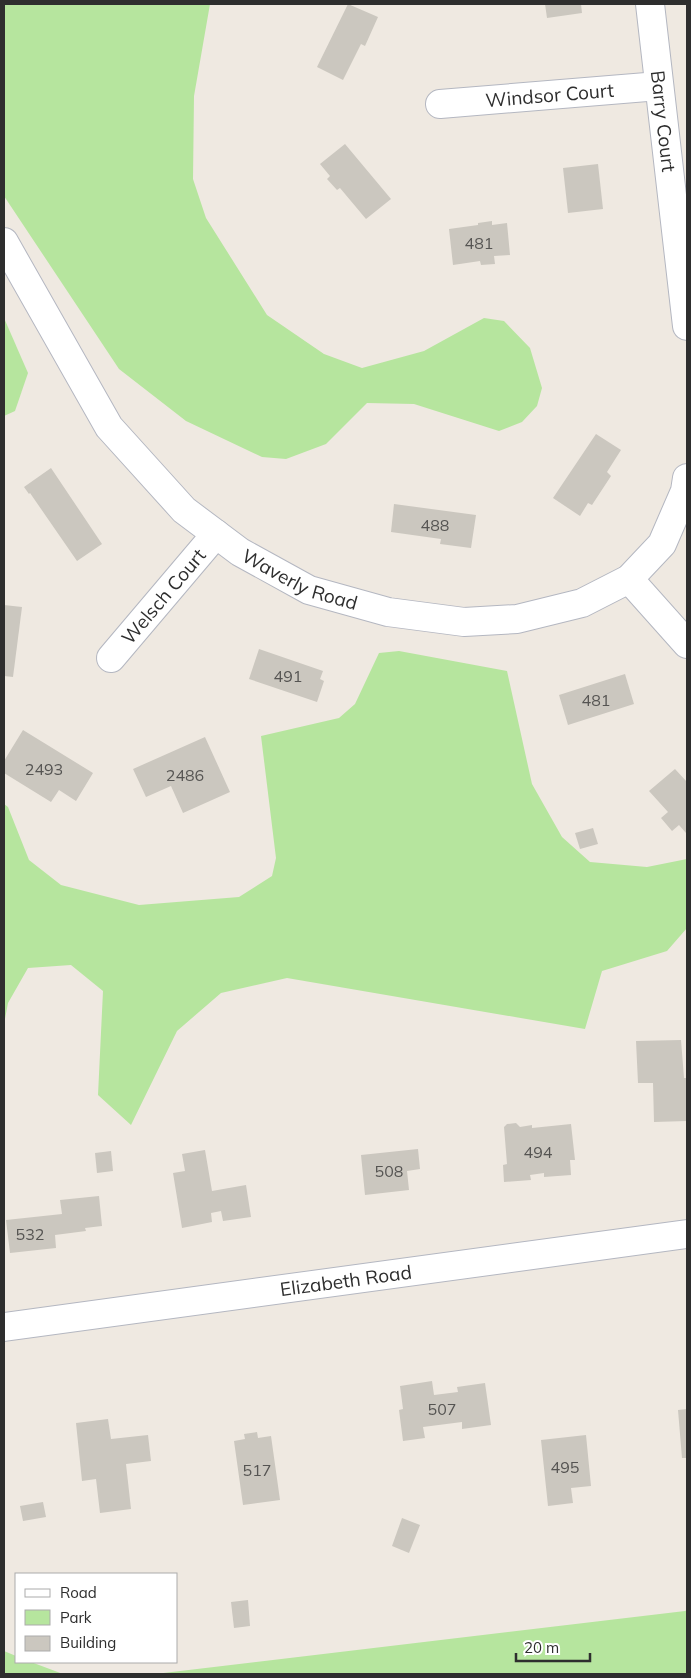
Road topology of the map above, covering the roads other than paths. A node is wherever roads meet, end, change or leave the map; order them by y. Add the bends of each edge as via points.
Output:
1 (650, 4) edge
2 (660, 86) junction
3 (440, 104) dead end
4 (4, 242) edge
5 (687, 326) edge
6 (687, 478) edge
7 (216, 534) junction
8 (629, 579) junction
9 (687, 644) edge
10 (111, 658) dead end
11 (687, 1234) edge
12 (4, 1328) edge

1 - 2 street, Barry Court
2 - 3 street, Windsor Court
2 - 5 street, Barry Court
4 - 7 street, Waverly Road via 109,427 184,510
6 - 8 street, Waverly Road via 685,491 662,544
7 - 8 street, Waverly Road via 240,552 309,590 388,612 464,622 517,619 582,603
7 - 10 street, Welsch Court
8 - 9 street
11 - 12 street, Elizabeth Road

